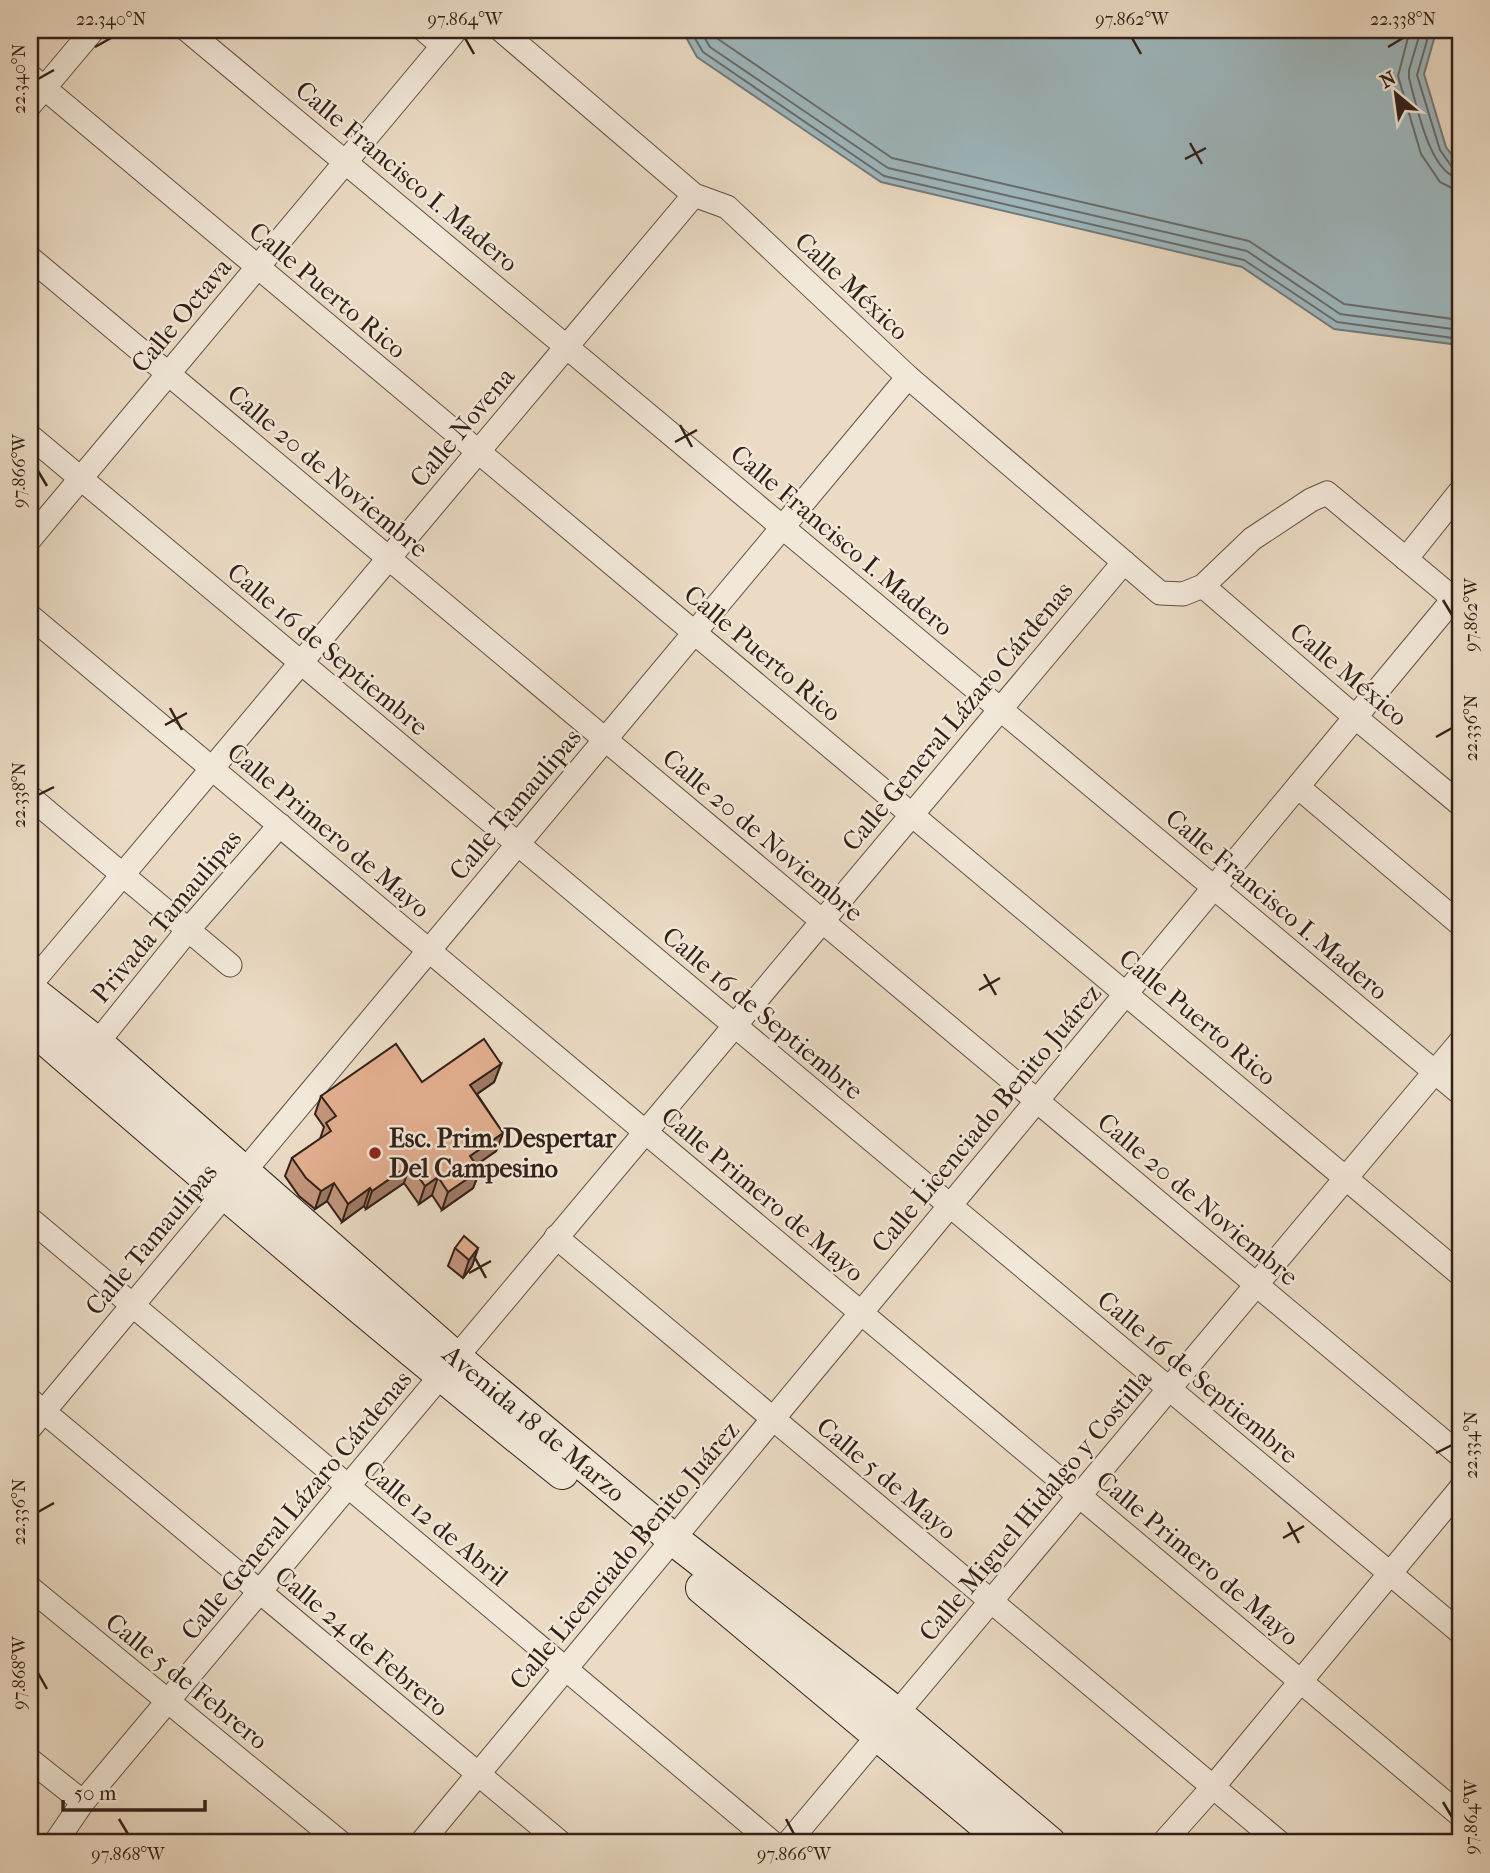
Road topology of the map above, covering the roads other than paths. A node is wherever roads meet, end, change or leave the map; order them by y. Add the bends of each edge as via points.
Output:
1 (93, 30) edge
2 (187, 30) edge
3 (424, 30) edge
4 (501, 30) edge
5 (450, 38) edge
6 (35, 90) edge
7 (346, 162) junction
8 (694, 195) junction
9 (30, 258) edge
10 (258, 267) junction
11 (566, 346) junction
12 (168, 374) junction
13 (908, 377) junction
14 (30, 436) edge
15 (478, 452) junction
16 (80, 479) junction
17 (1458, 494) dead end
18 (783, 527) junction
19 (30, 539) edge
20 (389, 558) junction
21 (1406, 559) junction
22 (1124, 562) junction
23 (1203, 586) junction
24 (1458, 598) edge
25 (30, 616) edge
26 (694, 632) junction
27 (301, 663) junction
28 (999, 708) junction
29 (1355, 718) junction
30 (605, 739) junction
31 (212, 769) junction
32 (1298, 787) junction
33 (30, 797) edge
34 (1460, 804) edge
35 (911, 814) junction
36 (280, 825) junction
37 (518, 844) junction
38 (123, 875) junction
39 (1214, 887) junction
40 (821, 920) junction
41 (1460, 924) edge
42 (188, 930) junction
43 (429, 950) junction
44 (230, 965) dead end
45 (30, 987) edge
46 (1126, 994) junction
47 (734, 1025) junction
48 (30, 1026) edge
49 (1460, 1042) edge
50 (97, 1043) junction
51 (1435, 1072) junction
52 (1460, 1093) edge
53 (1037, 1101) junction
54 (645, 1131) junction
55 (1346, 1178) junction
56 (235, 1183) junction
57 (950, 1206) junction
58 (30, 1219) edge
59 (556, 1237) junction
60 (1460, 1274) edge
61 (1257, 1285) junction
62 (132, 1305) junction
63 (861, 1313) junction
64 (448, 1367) junction
65 (1169, 1389) junction
66 (34, 1413) edge
67 (773, 1419) junction
68 (1460, 1455) edge
69 (348, 1486) junction
70 (1460, 1489) edge
71 (1080, 1496) junction
72 (667, 1546) junction
73 (1390, 1574) junction
74 (30, 1588) edge
75 (259, 1592) junction
76 (991, 1602) junction
77 (1460, 1632) edge
78 (566, 1669) junction
79 (1301, 1681) junction
80 (167, 1701) junction
81 (887, 1724) junction
82 (30, 1760) edge
83 (478, 1774) junction
84 (1213, 1787) junction
85 (83, 1802) junction
86 (1460, 1815) edge
87 (55, 1843) edge
88 (341, 1843) edge
89 (421, 1843) edge
90 (561, 1843) edge
91 (774, 1843) edge
92 (788, 1843) edge
93 (1007, 1843) edge
94 (1050, 1843) edge
95 (1163, 1843) edge
96 (1280, 1843) edge

1 - 6 street
2 - 7 street, Calle Francisco I. Madero
3 - 5 street
4 - 8 street, Calle México
5 - 7 street, Calle Octava
6 - 10 street, Calle Puerto Rico
7 - 10 street, Calle Octava
7 - 11 street, Calle Francisco I. Madero
8 - 11 street, Calle Novena
8 - 13 street, Calle México via 727,208
9 - 12 street, Calle 20 de Noviembre
10 - 12 street, Calle Octava
10 - 15 street, Calle Puerto Rico
11 - 15 street, Calle Novena
11 - 18 street, Calle Francisco I. Madero
12 - 16 street, Calle Octava
12 - 20 street, Calle 20 de Noviembre
13 - 18 street, Calle Tamaulipas
13 - 22 street, Calle México
14 - 16 street, Calle 16 de Septiembre
15 - 20 street, Calle Novena
15 - 26 street, Calle Puerto Rico
16 - 19 street, Calle Octava
16 - 27 street, Calle 16 de Septiembre
17 - 21 street
18 - 26 street, Calle Tamaulipas
18 - 28 street, Calle Francisco I. Madero
20 - 27 street, Calle Novena
20 - 30 street, Calle 20 de Noviembre
21 - 23 street via 1327,493 1252,538
21 - 24 street
22 - 23 street, Calle México via 1160,593 1183,594
22 - 28 street, Calle General Lázaro Cárdenas
23 - 29 street, Calle México
24 - 29 street, Calle Licenciado Benito Juárez
25 - 31 street, Calle Primero de Mayo
26 - 30 street, Calle Tamaulipas
26 - 35 street, Calle Puerto Rico
27 - 31 street, Calle Novena
27 - 37 street, Calle 16 de Septiembre
28 - 35 street, Calle General Lázaro Cárdenas
28 - 39 street, Calle Francisco I. Madero
29 - 32 street, Calle Licenciado Benito Juárez
29 - 34 street, Calle México
30 - 37 street, Calle Tamaulipas
30 - 40 street, Calle 20 de Noviembre
31 - 36 street, Calle Primero de Mayo
31 - 38 street, Calle Novena
32 - 39 street, Calle Licenciado Benito Juárez
32 - 41 street
33 - 38 street
35 - 40 street, Calle General Lázaro Cárdenas
35 - 46 street, Calle Puerto Rico
36 - 42 street, Privada Tamaulipas
36 - 43 street, Calle Primero de Mayo
37 - 43 street, Calle Tamaulipas
37 - 47 street, Calle 16 de Septiembre
38 - 42 street
38 - 45 street, Calle Novena
39 - 46 street, Calle Licenciado Benito Juárez
39 - 51 street, Calle Francisco I. Madero
40 - 47 street, Calle General Lázaro Cárdenas
40 - 53 street, Calle 20 de Noviembre
42 - 44 street
42 - 50 street, Privada Tamaulipas
43 - 54 street, Calle Primero de Mayo
43 - 56 street, Calle Tamaulipas
45 - 50 street, Avenida 18 de Marzo
46 - 53 street, Calle Licenciado Benito Juárez
46 - 55 street, Calle Puerto Rico
47 - 54 street, Calle General Lázaro Cárdenas
47 - 57 street, Calle 16 de Septiembre
48 - 56 street, Avenida 18 de Marzo
49 - 51 street, Calle Miguel Hidalgo y Costilla
50 - 56 street, Avenida 18 de Marzo
51 - 52 street, Calle Francisco I. Madero
51 - 55 street, Calle Miguel Hidalgo y Costilla
53 - 57 street, Calle Licenciado Benito Juárez
53 - 61 street, Calle 20 de Noviembre
54 - 59 street, Calle General Lázaro Cárdenas
54 - 63 street, Calle Primero de Mayo
55 - 60 street, Calle Puerto Rico
55 - 61 street, Calle Miguel Hidalgo y Costilla
56 - 62 street, Calle Tamaulipas
56 - 64 street, Avenida 18 de Marzo
57 - 63 street, Calle Licenciado Benito Juárez
57 - 65 street, Calle 16 de Septiembre
58 - 62 street, Calle 12 de Abril
59 - 64 street, Calle General Lázaro Cárdenas
59 - 67 street, Calle 5 de Mayo
61 - 65 street, Calle Miguel Hidalgo y Costilla
61 - 68 street, Calle 20 de Noviembre
62 - 66 street, Calle Tamaulipas
62 - 69 street, Calle 12 de Abril
63 - 67 street, Calle Licenciado Benito Juárez
63 - 71 street, Calle Primero de Mayo
64 - 69 street, Calle General Lázaro Cárdenas
64 - 72 street, Avenida 18 de Marzo
65 - 71 street, Calle Miguel Hidalgo y Costilla
65 - 73 street, Calle 16 de Septiembre
66 - 75 street, Calle 24 de Febrero
67 - 72 street, Calle Licenciado Benito Juárez
67 - 76 street, Calle 5 de Mayo
69 - 75 street, Calle General Lázaro Cárdenas
69 - 78 street, Calle 12 de Abril
70 - 73 street
71 - 76 street, Calle Miguel Hidalgo y Costilla
71 - 79 street, Calle Primero de Mayo
72 - 78 street, Calle Licenciado Benito Juárez
72 - 81 street, Avenida 18 de Marzo
73 - 77 street, Calle 16 de Septiembre
73 - 79 street
74 - 80 street, Calle 5 de Febrero
75 - 80 street, Calle General Lázaro Cárdenas
75 - 83 street, Calle 24 de Febrero
76 - 81 street, Calle Miguel Hidalgo y Costilla
76 - 84 street, Calle 5 de Mayo
78 - 83 street, Calle Licenciado Benito Juárez
78 - 91 street, Calle 12 de Abril
79 - 84 street
79 - 86 street, Calle Primero de Mayo
80 - 85 street, Calle General Lázaro Cárdenas
80 - 88 street, Calle 5 de Febrero
81 - 92 street, Calle Miguel Hidalgo y Costilla
81 - 93 street, Avenida 18 de Marzo
81 - 94 street, Avenida 18 de Marzo
82 - 85 street
83 - 89 street, Calle Licenciado Benito Juárez
83 - 90 street, Calle 24 de Febrero
84 - 95 street
84 - 96 street, Calle 5 de Mayo
85 - 87 street, Calle General Lázaro Cárdenas

